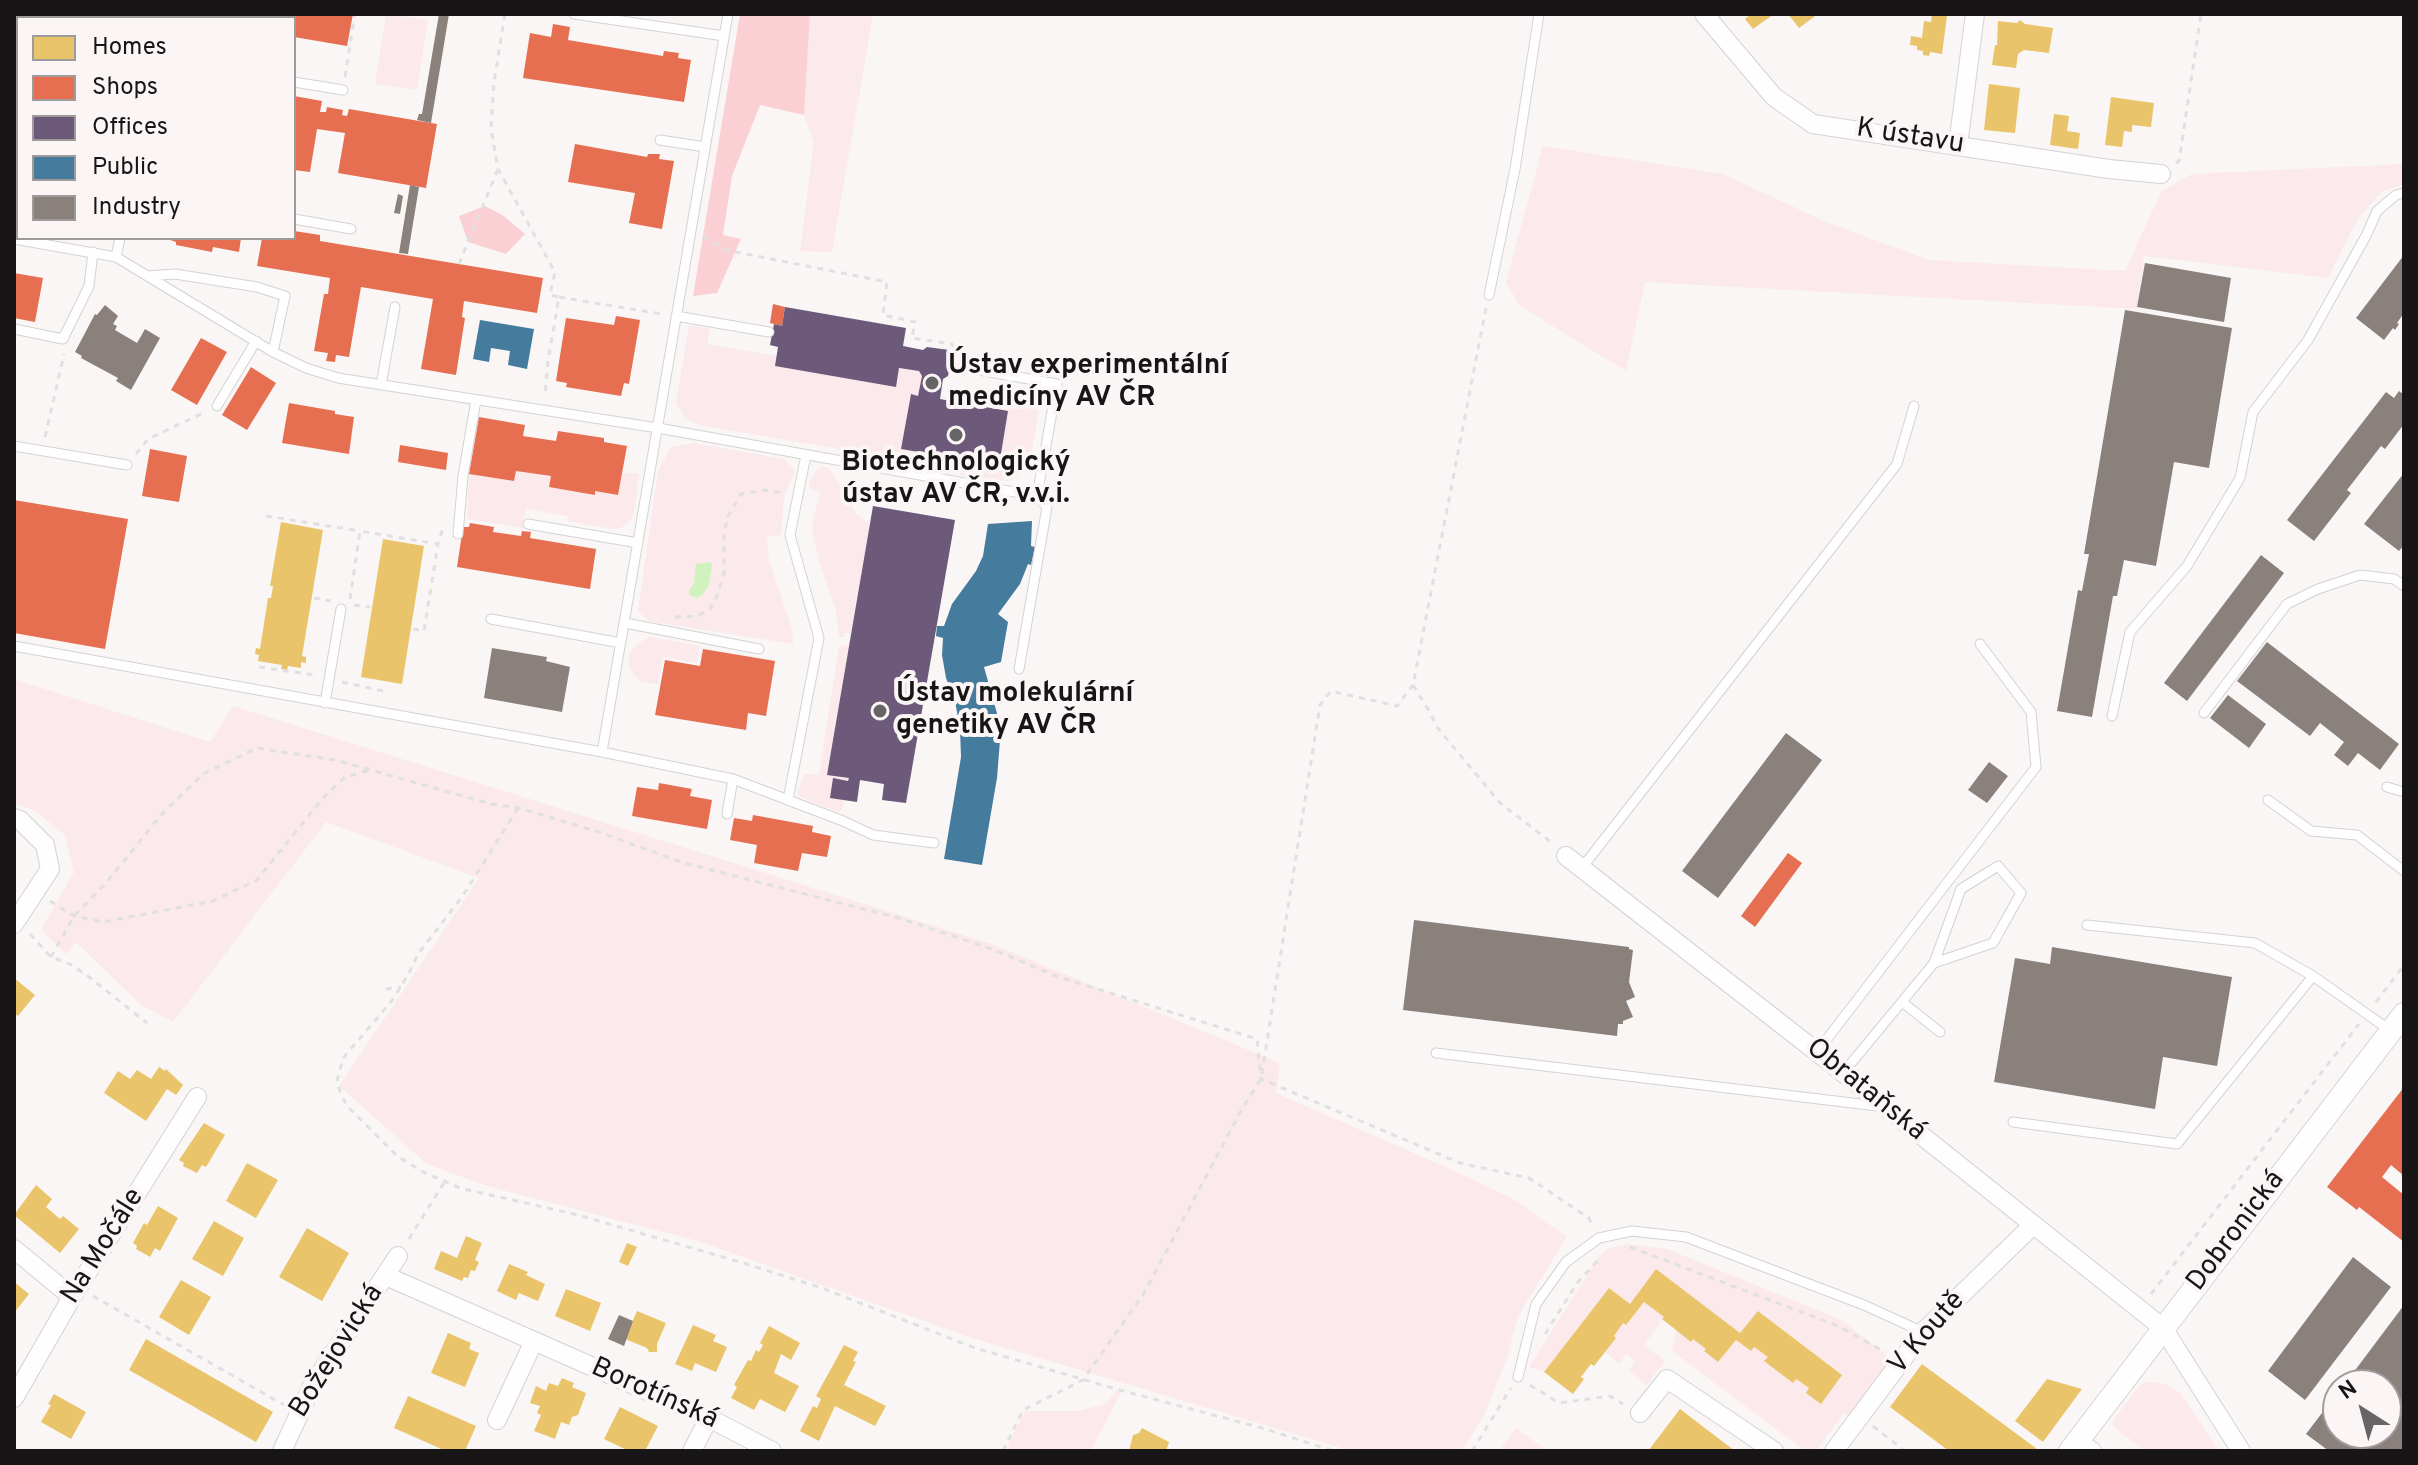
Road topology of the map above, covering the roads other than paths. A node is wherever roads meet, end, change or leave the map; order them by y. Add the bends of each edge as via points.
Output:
1 (574, 14) edge
2 (728, 14) edge
3 (1539, 14) edge
4 (1704, 14) edge
5 (1975, 14) edge
6 (724, 36) junction
7 (296, 82) edge
8 (343, 90) road end
9 (660, 140) dead end
10 (1958, 145) junction
11 (705, 147) junction
12 (2161, 174) road end
13 (2404, 193) edge
14 (296, 219) edge
15 (351, 229) dead end
16 (20, 240) edge
17 (120, 240) edge
18 (93, 252) junction
19 (116, 257) junction
20 (148, 276) junction
21 (1489, 295) road end
22 (395, 307) dead end
23 (676, 316) junction
24 (14, 329) edge
25 (769, 332) dead end
26 (256, 341) junction
27 (273, 352) junction
28 (962, 367) road end
29 (381, 385) junction
30 (476, 400) junction
31 (217, 406) road end
32 (1914, 406) dead end
33 (658, 428) junction
34 (14, 446) edge
35 (806, 455) junction
36 (127, 465) road end
37 (1037, 496) junction
38 (528, 524) dead end
39 (458, 534) dead end
40 (638, 543) junction
41 (2404, 586) edge
42 (342, 605) road end
43 (491, 619) dead end
44 (625, 623) junction
45 (621, 643) junction
46 (1980, 644) dead end
47 (14, 646) edge
48 (759, 649) dead end
49 (1019, 669) dead end
50 (325, 703) junction
51 (2204, 713) dead end
52 (2112, 716) dead end
53 (602, 752) junction
54 (733, 779) junction
55 (2387, 787) dead end
56 (2404, 792) edge
57 (788, 800) junction
58 (2268, 800) dead end
59 (727, 814) dead end
60 (14, 818) edge
61 (934, 843) dead end
62 (1566, 856) road end
63 (1581, 869) junction
64 (2404, 871) edge
65 (15, 923) edge
66 (2087, 925) dead end
67 (1934, 963) junction
68 (2313, 976) junction
69 (1902, 1002) junction
70 (2397, 1022) edge
71 (1940, 1032) dead end
72 (1817, 1052) junction
73 (1436, 1053) dead end
74 (1843, 1073) junction
75 (197, 1097) dead end
76 (1885, 1107) junction
77 (2013, 1122) dead end
78 (2032, 1226) junction
79 (14, 1249) edge
80 (398, 1256) road end
81 (386, 1276) junction
82 (81, 1295) junction
83 (2163, 1328) junction
84 (1923, 1332) junction
85 (534, 1341) junction
86 (1518, 1377) road end
87 (14, 1398) edge
88 (1640, 1413) road end
89 (709, 1418) junction
90 (497, 1420) dead end
91 (2080, 1448) edge
92 (282, 1451) edge
93 (692, 1451) edge
94 (772, 1451) edge
95 (1774, 1451) edge
96 (1834, 1451) edge
97 (2241, 1451) edge

1 - 6 lane
2 - 6 lane
3 - 21 lane
4 - 10 street, K ústavu via 1774,97 1813,124
5 - 10 street
6 - 11 lane
7 - 8 lane
9 - 11 lane
10 - 12 street, K ústavu
11 - 23 lane
13 - 52 lane via 2377,211 2308,340 2253,412 2240,478 2187,566 2130,632
14 - 15 lane
16 - 18 lane
17 - 19 lane
18 - 19 lane
18 - 24 lane via 89,286 63,339
19 - 20 lane
20 - 26 lane
20 - 27 lane via 175,274 285,296
22 - 29 lane
23 - 25 lane
23 - 33 lane
26 - 27 lane
26 - 31 lane
27 - 29 lane via 338,378
28 - 37 lane via 1057,384
29 - 30 lane
30 - 33 lane
30 - 39 lane
32 - 63 lane via 1897,464
33 - 35 lane
33 - 40 lane
34 - 36 lane
35 - 37 lane
35 - 57 lane via 790,535 819,638
37 - 49 lane via 1047,507
38 - 40 lane
40 - 44 lane
41 - 51 lane via 2394,579 2360,575 2287,604
42 - 50 lane
43 - 45 lane
44 - 45 lane
44 - 48 lane
45 - 53 lane
46 - 72 lane via 2031,712 2036,767
47 - 50 lane
50 - 53 lane
53 - 54 lane
54 - 57 lane
54 - 59 lane
55 - 56 lane
57 - 61 lane via 873,835
58 - 64 lane via 2311,831 2357,835
60 - 65 street via 45,845 50,869
62 - 63 street, Obrataňská
63 - 72 street, Obrataňská
66 - 68 lane via 2255,943
67 - 67 lane via 1993,943 2021,893 1998,866 1961,889
67 - 69 lane
68 - 70 lane via 2367,1014
68 - 77 lane via 2177,1144
69 - 71 lane
69 - 74 lane
70 - 83 street, Dobronická
72 - 74 street, Obrataňská
73 - 76 lane
74 - 76 street, Obrataňská
75 - 82 street, Na Močále
76 - 78 street, Obrataňská
78 - 83 street, Obrataňská
78 - 84 street, V Koutě
79 - 82 street
80 - 81 street, Božejovická
81 - 85 street, Borotínská
81 - 92 street, Božejovická via 313,1384
82 - 87 street, Na Močále
83 - 91 street, Dobronická
83 - 97 street, Obrataňská
84 - 86 lane via 1686,1237 1632,1231 1599,1238 1566,1262 1536,1304
84 - 96 street, V Koutě
85 - 89 street, Borotínská
85 - 90 street
88 - 95 street via 1667,1379
89 - 93 street
89 - 94 street, Borotínská

